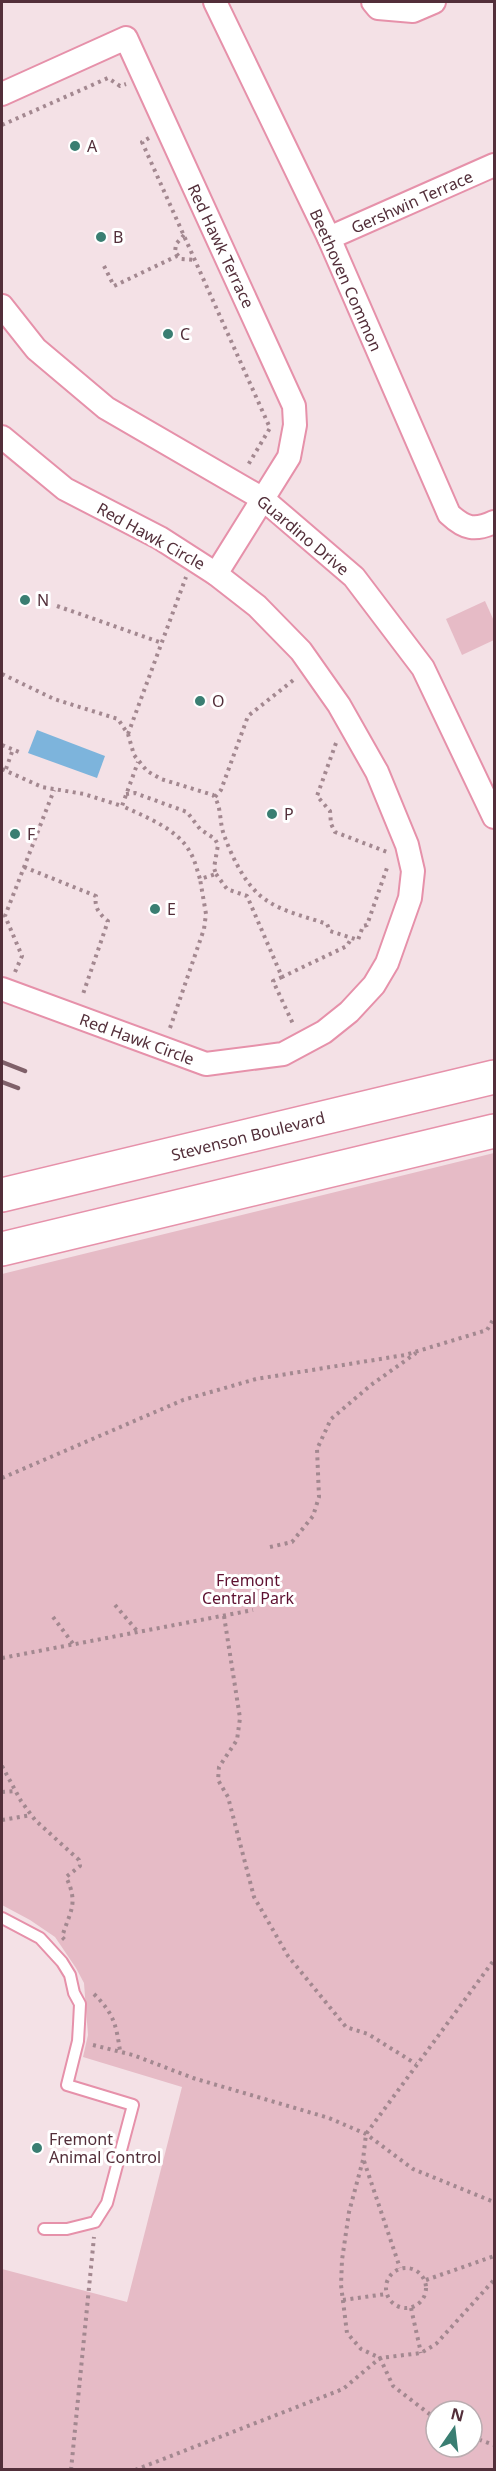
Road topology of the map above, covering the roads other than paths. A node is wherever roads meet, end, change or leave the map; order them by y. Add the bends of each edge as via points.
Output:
1 (215, 2) edge
2 (374, 2) edge
3 (434, 2) edge
4 (2, 94) edge
5 (495, 165) edge
6 (329, 238) junction
7 (2, 306) edge
8 (2, 437) edge
9 (263, 499) junction
10 (495, 522) edge
11 (216, 574) junction
12 (495, 817) edge
13 (4, 991) edge
14 (495, 1077) edge
15 (495, 1131) edge
16 (2, 1195) edge
17 (2, 1249) edge
18 (2, 1918) edge
19 (44, 2229) dead end

1 - 6 street, Beethoven Common
2 - 3 street via 378,8 413,11
4 - 9 street, Red Hawk Terrace via 126,38 294,406 296,425 289,457
5 - 6 street, Gershwin Terrace
6 - 10 street, Beethoven Common via 449,514 461,525 481,529
7 - 9 street, Guardino Drive via 36,349 106,408
8 - 11 street, Red Hawk Circle via 65,489 160,538
9 - 11 street, Red Hawk Terrace
9 - 12 street, Guardino Drive via 354,577 423,668
11 - 13 street, Red Hawk Circle via 257,606 301,651 339,705 377,772 397,848 413,871 410,898 387,963 374,985 349,1012 303,1044 284,1054 206,1064
14 - 16 main road, Stevenson Boulevard
15 - 17 main road
18 - 19 lane via 40,1938 70,1976 80,2004 78,2041 67,2085 133,2105 107,2203 95,2222 67,2229

